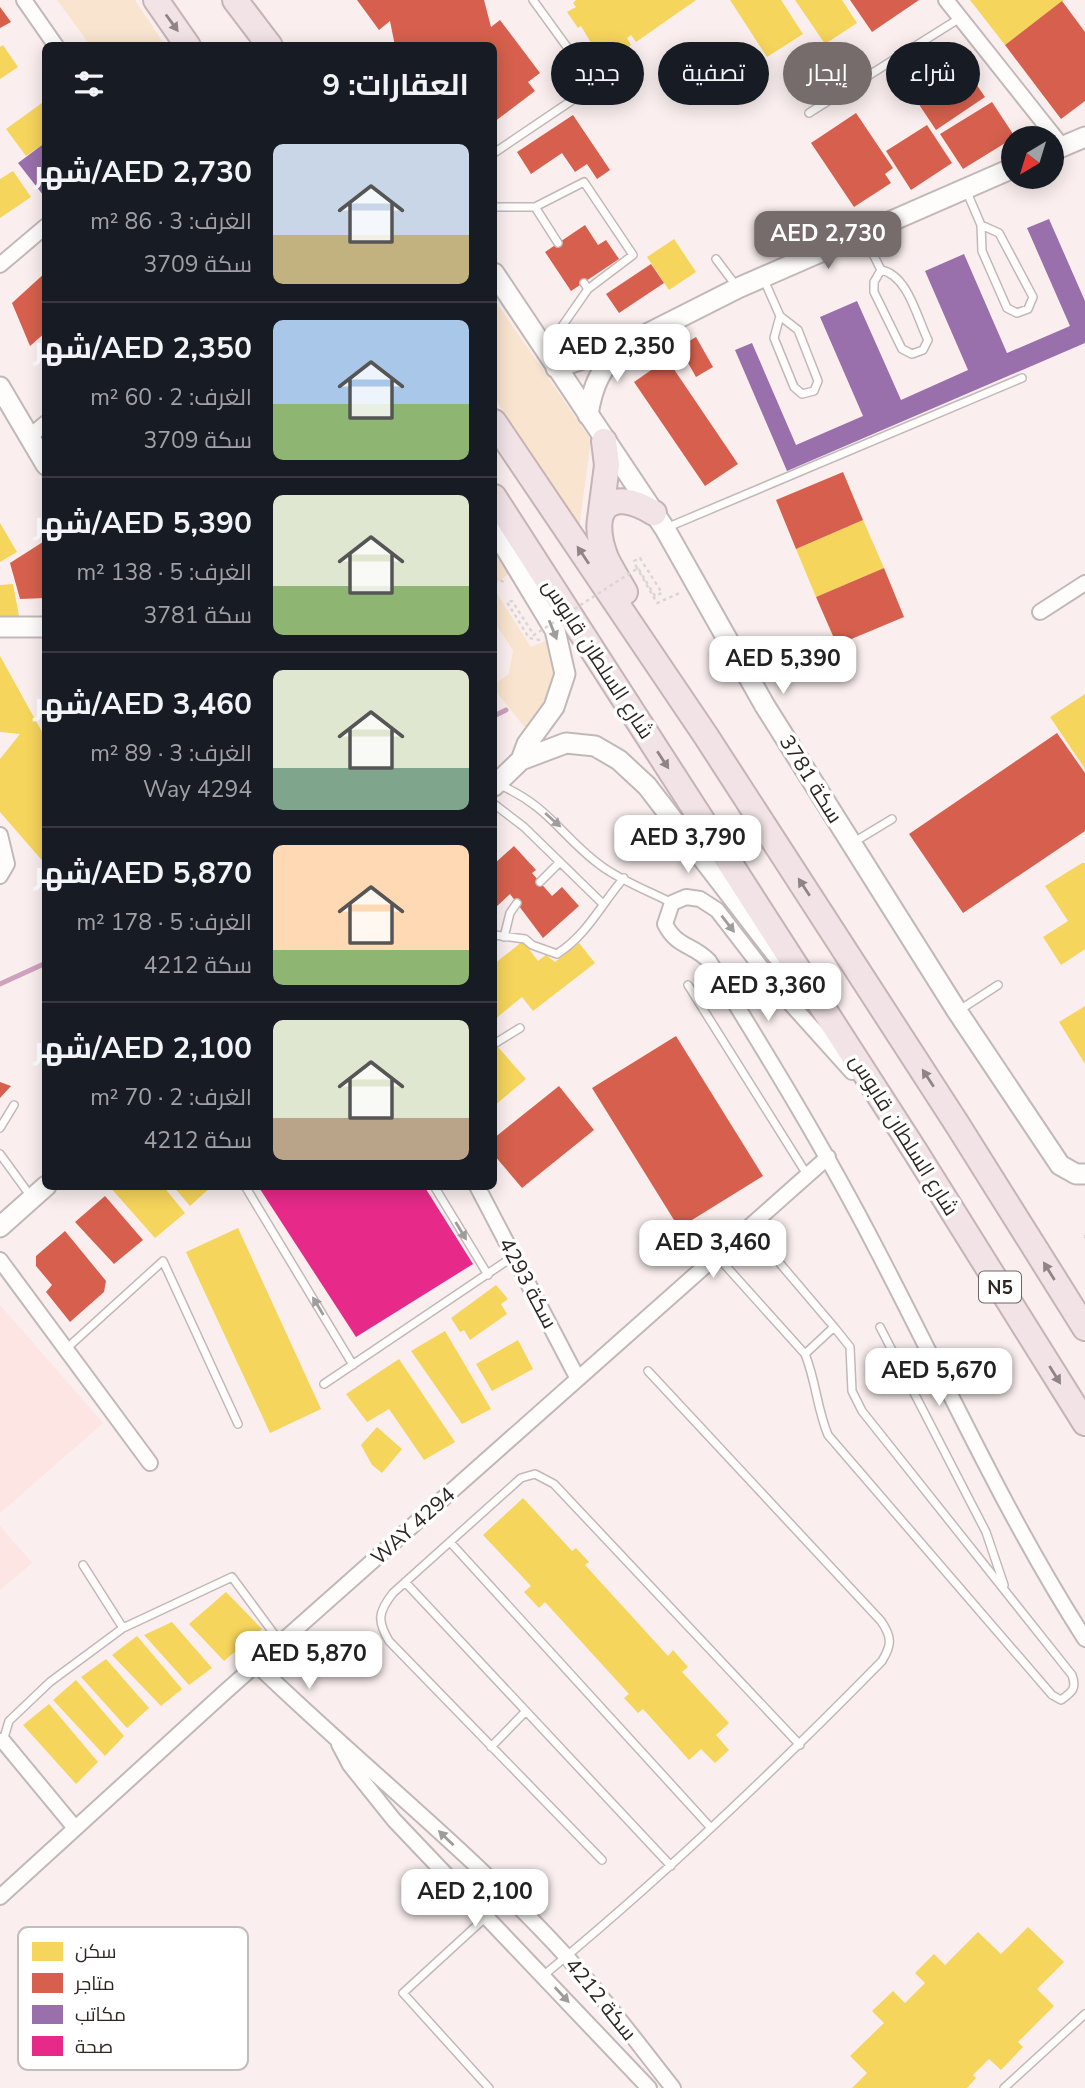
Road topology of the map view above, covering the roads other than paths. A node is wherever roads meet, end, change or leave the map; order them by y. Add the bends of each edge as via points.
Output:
1 (24, 0) edge
2 (156, 0) edge
3 (217, 0) edge
4 (235, 0) edge
5 (246, 0) edge
6 (533, 0) edge
7 (946, 0) edge
8 (960, 18) junction
9 (52, 42) edge
10 (185, 42) edge
11 (246, 42) edge
12 (267, 42) edge
13 (279, 42) edge
14 (563, 42) edge
15 (565, 105) edge
16 (809, 113) dead end
17 (1041, 126) edge
18 (1085, 137) edge
19 (1064, 145) edge
20 (497, 151) edge
21 (1001, 172) edge
22 (965, 189) junction
23 (497, 207) edge
24 (535, 207) junction
25 (819, 218) dead end
26 (981, 225) junction
27 (42, 229) edge
28 (863, 233) junction
29 (558, 243) dead end
30 (816, 254) junction
31 (716, 259) dead end
32 (0, 265) edge
33 (881, 270) junction
34 (763, 277) junction
35 (497, 278) edge
36 (738, 288) junction
37 (779, 316) junction
38 (629, 343) junction
39 (544, 351) junction
40 (556, 368) junction
41 (1022, 379) dead end
42 (0, 387) edge
43 (588, 415) junction
44 (42, 426) edge
45 (497, 426) edge
46 (29, 437) junction
47 (604, 441) junction
48 (42, 458) edge
49 (497, 502) edge
50 (600, 519) junction
51 (659, 521) junction
52 (497, 534) edge
53 (1085, 583) edge
54 (1040, 612) dead end
55 (0, 627) edge
56 (42, 627) edge
57 (706, 736) junction
58 (521, 761) junction
59 (497, 783) edge
60 (497, 786) edge
61 (497, 806) edge
62 (892, 819) dead end
63 (0, 835) edge
64 (852, 844) junction
65 (560, 862) junction
66 (0, 876) edge
67 (624, 878) junction
68 (540, 882) dead end
69 (517, 903) dead end
70 (672, 903) junction
71 (603, 904) junction
72 (497, 936) edge
73 (504, 937) junction
74 (688, 985) dead end
75 (998, 985) dead end
76 (957, 1011) junction
77 (520, 1028) dead end
78 (836, 1029) junction
79 (497, 1042) edge
80 (14, 1105) dead end
81 (892, 1115) junction
82 (0, 1128) edge
83 (1045, 1139) junction
84 (0, 1154) edge
85 (828, 1157) junction
86 (1085, 1164) edge
87 (806, 1173) junction
88 (1085, 1174) edge
89 (247, 1190) edge
90 (436, 1190) edge
91 (479, 1190) edge
92 (39, 1193) edge
93 (749, 1226) junction
94 (0, 1227) edge
95 (715, 1255) junction
96 (514, 1256) junction
97 (0, 1260) edge
98 (488, 1275) junction
99 (834, 1327) junction
100 (880, 1327) dead end
101 (1085, 1328) edge
102 (66, 1350) junction
103 (805, 1354) junction
104 (353, 1365) junction
105 (648, 1371) dead end
106 (578, 1379) junction
107 (324, 1384) dead end
108 (1085, 1423) edge
109 (238, 1424) dead end
110 (150, 1463) dead end
111 (450, 1542) junction
112 (83, 1565) dead end
113 (405, 1582) junction
114 (1006, 1590) junction
115 (123, 1628) junction
116 (1085, 1639) edge
117 (281, 1643) junction
118 (256, 1664) junction
119 (526, 1711) junction
120 (2, 1741) edge
121 (338, 1743) junction
122 (800, 1745) junction
123 (491, 1746) junction
124 (401, 1794) junction
125 (378, 1800) junction
126 (75, 1828) junction
127 (711, 1828) junction
128 (602, 1860) dead end
129 (671, 1866) junction
130 (0, 1897) edge
131 (487, 1916) junction
132 (567, 1956) junction
133 (544, 1975) junction
134 (1085, 2014) edge
135 (652, 2062) junction
136 (636, 2074) junction
137 (489, 2088) edge
138 (649, 2088) edge
139 (673, 2088) edge
140 (1004, 2088) edge

1 - 9 street
2 -> 10 highway
3 - 11 highway
4 - 12 highway
5 - 13 lane
6 - 14 lane
7 - 8 street
8 - 16 lane
8 - 17 street
15 - 20 lane
18 - 19 street
21 - 22 street
22 - 26 lane
22 - 28 street
23 - 24 lane
24 - 29 lane
24 - 39 lane via 584,182 633,254 586,286
25 - 30 lane
26 - 26 lane via 982,251 1007,308 1017,313 1028,309 1033,297 999,233
27 - 32 street
28 - 30 street
28 - 33 lane
30 - 34 street
31 - 36 lane
33 - 33 lane via 874,292 902,349 912,354 923,350 928,340 901,282 893,272
34 - 36 street
34 - 37 lane
35 - 39 street, سكة 3781
36 - 38 street
37 - 37 lane via 774,338 794,387 802,394 814,391 818,381 798,330
38 - 40 street
38 - 43 street via 612,356 600,374
39 - 40 street, سكة 3781
40 - 43 street, سكة 3781
41 - 51 lane
42 - 46 street
43 - 47 street, سكة 3781
44 - 46 street
57 -> 45 highway, N5
46 - 48 street
47 - 50 highway via 607,466
47 - 51 street, سكة 3781
49 -> 78 highway, شارع السلطان قابوس / N5
50 - 51 highway via 618,499 634,501
50 - 57 highway via 606,557
51 - 64 street, سكة 3781 via 765,706
52 -> 58 street via 555,630 565,674 554,707 527,744
53 - 54 street
55 - 56 street
101 -> 57 highway, N5
58 - 59 street
58 - 78 street via 566,743 594,746 619,760 647,786
60 -> 67 lane via 524,796 601,866
61 - 65 lane
62 - 64 lane
63 - 66 street via 7,864
64 - 76 street, سكة 3781
65 - 68 lane
65 - 71 lane
67 - 70 lane
67 - 71 lane
69 - 73 lane
70 -> 81 street via 699,898 717,910 781,993
70 - 85 street via 665,924 671,936 709,961
71 - 73 lane via 587,929 557,954 525,939
72 - 73 lane
74 - 87 lane
75 - 76 lane
76 - 83 street, سكة 3781
77 - 79 lane
78 - 81 highway, شارع السلطان قابوس / N5
80 - 82 lane
81 -> 108 highway, شارع السلطان قابوس / N5
83 - 86 street, سكة 3781 via 1066,1157
83 - 88 street, سكة 3781 via 1060,1165
84 - 92 lane
85 - 87 street, WAY 4294
85 - 116 street via 1047,1580
87 - 93 street, WAY 4294
104 -> 89 lane
90 -> 98 lane
91 - 96 street, سكة 4293
92 - 94 street
93 - 95 street, WAY 4294
93 - 99 lane
95 - 103 lane
95 - 106 street, WAY 4294
96 - 98 lane
96 - 106 street, سكة 4293
97 - 102 street
98 - 104 lane
99 - 103 lane
99 - 114 lane via 850,1347 852,1391 862,1411
100 - 114 lane via 986,1532
102 - 109 lane via 163,1261
102 - 110 street
103 - 114 lane via 828,1435 1034,1675 1061,1700 1073,1692 1072,1675
104 - 107 lane
105 - 122 lane via 890,1634 891,1647 882,1661
106 - 117 street, WAY 4294
111 - 113 lane
111 - 122 lane via 521,1478 535,1474 554,1484
111 - 127 lane
112 - 115 lane
113 - 119 lane
113 - 123 lane via 381,1608 379,1624 389,1641
115 - 117 lane via 232,1577
115 - 120 lane via 50,1682 9,1721
117 - 118 street, WAY 4294
118 - 121 street, سكة 4212
118 - 126 street, WAY 4294
119 - 123 lane
119 - 129 lane
120 - 126 street
121 - 124 street, سكة 4212
121 - 125 street, سكة 4212
122 - 127 lane
123 - 128 lane
124 - 125 street
132 -> 124 street, سكة 4212
125 - 131 street, سكة 4212
126 - 130 street, WAY 4294
127 - 129 lane
129 - 132 lane
131 - 133 street, سكة 4212
131 - 137 lane via 403,1993
132 - 133 lane
132 - 135 street, سكة 4212
133 -> 136 street, سكة 4212
134 - 140 lane
135 - 136 street
135 - 139 street, سكة 4212
136 - 138 street, سكة 4212

